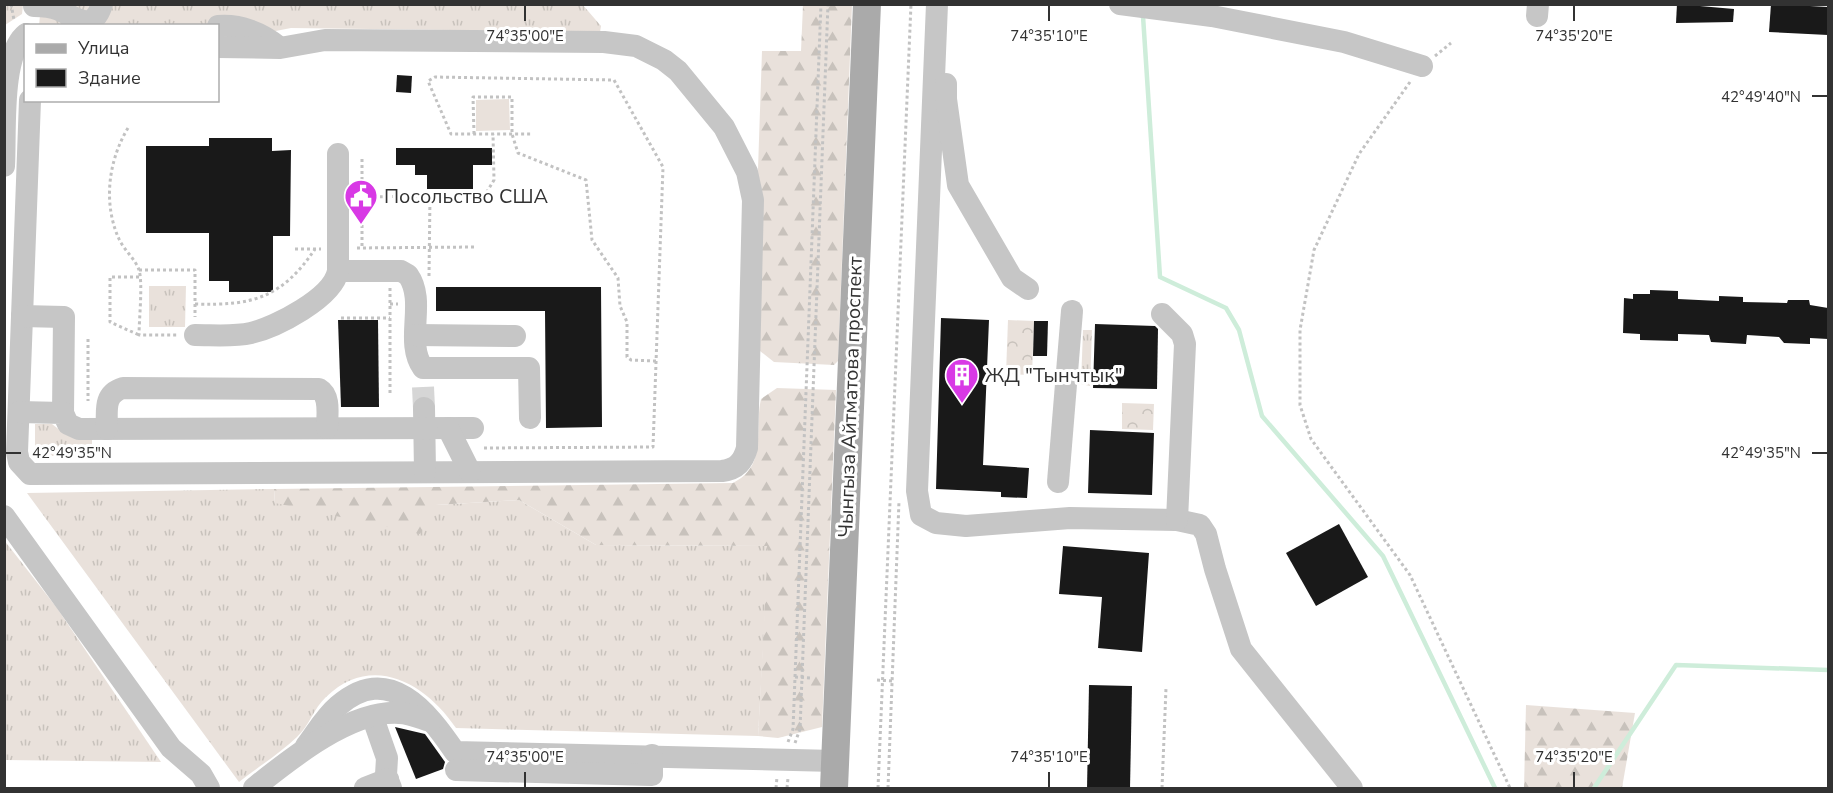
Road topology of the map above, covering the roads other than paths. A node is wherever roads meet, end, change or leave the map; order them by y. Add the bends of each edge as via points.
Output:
1 (867, 4) edge
2 (937, 4) edge
3 (950, 4) edge
4 (1120, 4) edge
5 (34, 12) edge
6 (98, 16) edge
7 (219, 26) edge
8 (24, 35) edge
9 (219, 47) edge
10 (280, 48) junction
11 (1422, 66) road end
12 (30, 102) edge
13 (338, 154) dead end
14 (4, 166) edge
15 (338, 260) junction
16 (1028, 289) dead end
17 (1072, 311) dead end
18 (1162, 314) dead end
19 (22, 316) junction
20 (195, 335) road end
21 (415, 336) junction
22 (515, 336) dead end
23 (424, 398) junction
24 (19, 412) junction
25 (63, 413) junction
26 (530, 418) dead end
27 (327, 428) junction
28 (448, 428) junction
29 (473, 428) dead end
30 (107, 429) junction
31 (425, 472) junction
32 (470, 472) junction
33 (1058, 482) dead end
34 (4, 516) edge
35 (1177, 520) junction
36 (381, 691) junction
37 (351, 697) junction
38 (373, 718) junction
39 (430, 721) junction
40 (306, 746) junction
41 (652, 755) junction
42 (456, 770) dead end
43 (835, 775) edge
44 (390, 784) edge
45 (209, 789) edge
46 (254, 789) edge
47 (365, 789) edge
48 (1352, 789) edge

1 - 43 main road, Чынгыза Айтматова проспект
2 - 35 street via 917,491 921,515 936,523 956,525 1070,518
3 - 16 street via 946,99 958,185 1012,278
4 - 11 street via 1212,16 1344,42
5 - 6 street via 55,8 78,21
7 - 10 street via 245,28
8 - 14 street via 12,51 9,69
9 - 10 street
10 - 32 street via 325,40 604,42 636,46 678,71 724,127 741,158 753,200 747,448 738,466 722,471
12 - 19 street
13 - 15 street
15 - 20 street via 333,284 312,302 266,328 249,334
15 - 21 street via 401,271 413,281
17 - 33 street
18 - 35 street via 1182,334 1185,344
19 - 24 street
19 - 25 street via 64,317
21 - 22 street
21 - 23 street
23 - 26 street via 530,368
23 - 27 street
23 - 28 street
23 - 31 street
24 - 25 street
24 - 31 street via 19,462 30,474
25 - 30 street via 73,428
27 - 30 street
27 - 30 street via 327,399 319,389 123,388 115,391 107,402
28 - 29 street
28 - 32 street
31 - 32 street
34 - 45 street via 171,748 201,774
35 - 48 street via 1196,522 1206,534 1241,649
36 - 37 street
36 - 38 street via 387,702
36 - 39 street via 406,695
37 - 38 street via 353,712
37 - 40 street via 328,716
38 - 39 street via 398,713
38 - 40 street
38 - 44 street via 387,758
39 - 41 street via 455,752
40 - 46 street
41 - 42 street via 652,775
41 - 43 street via 786,759
44 - 47 street

